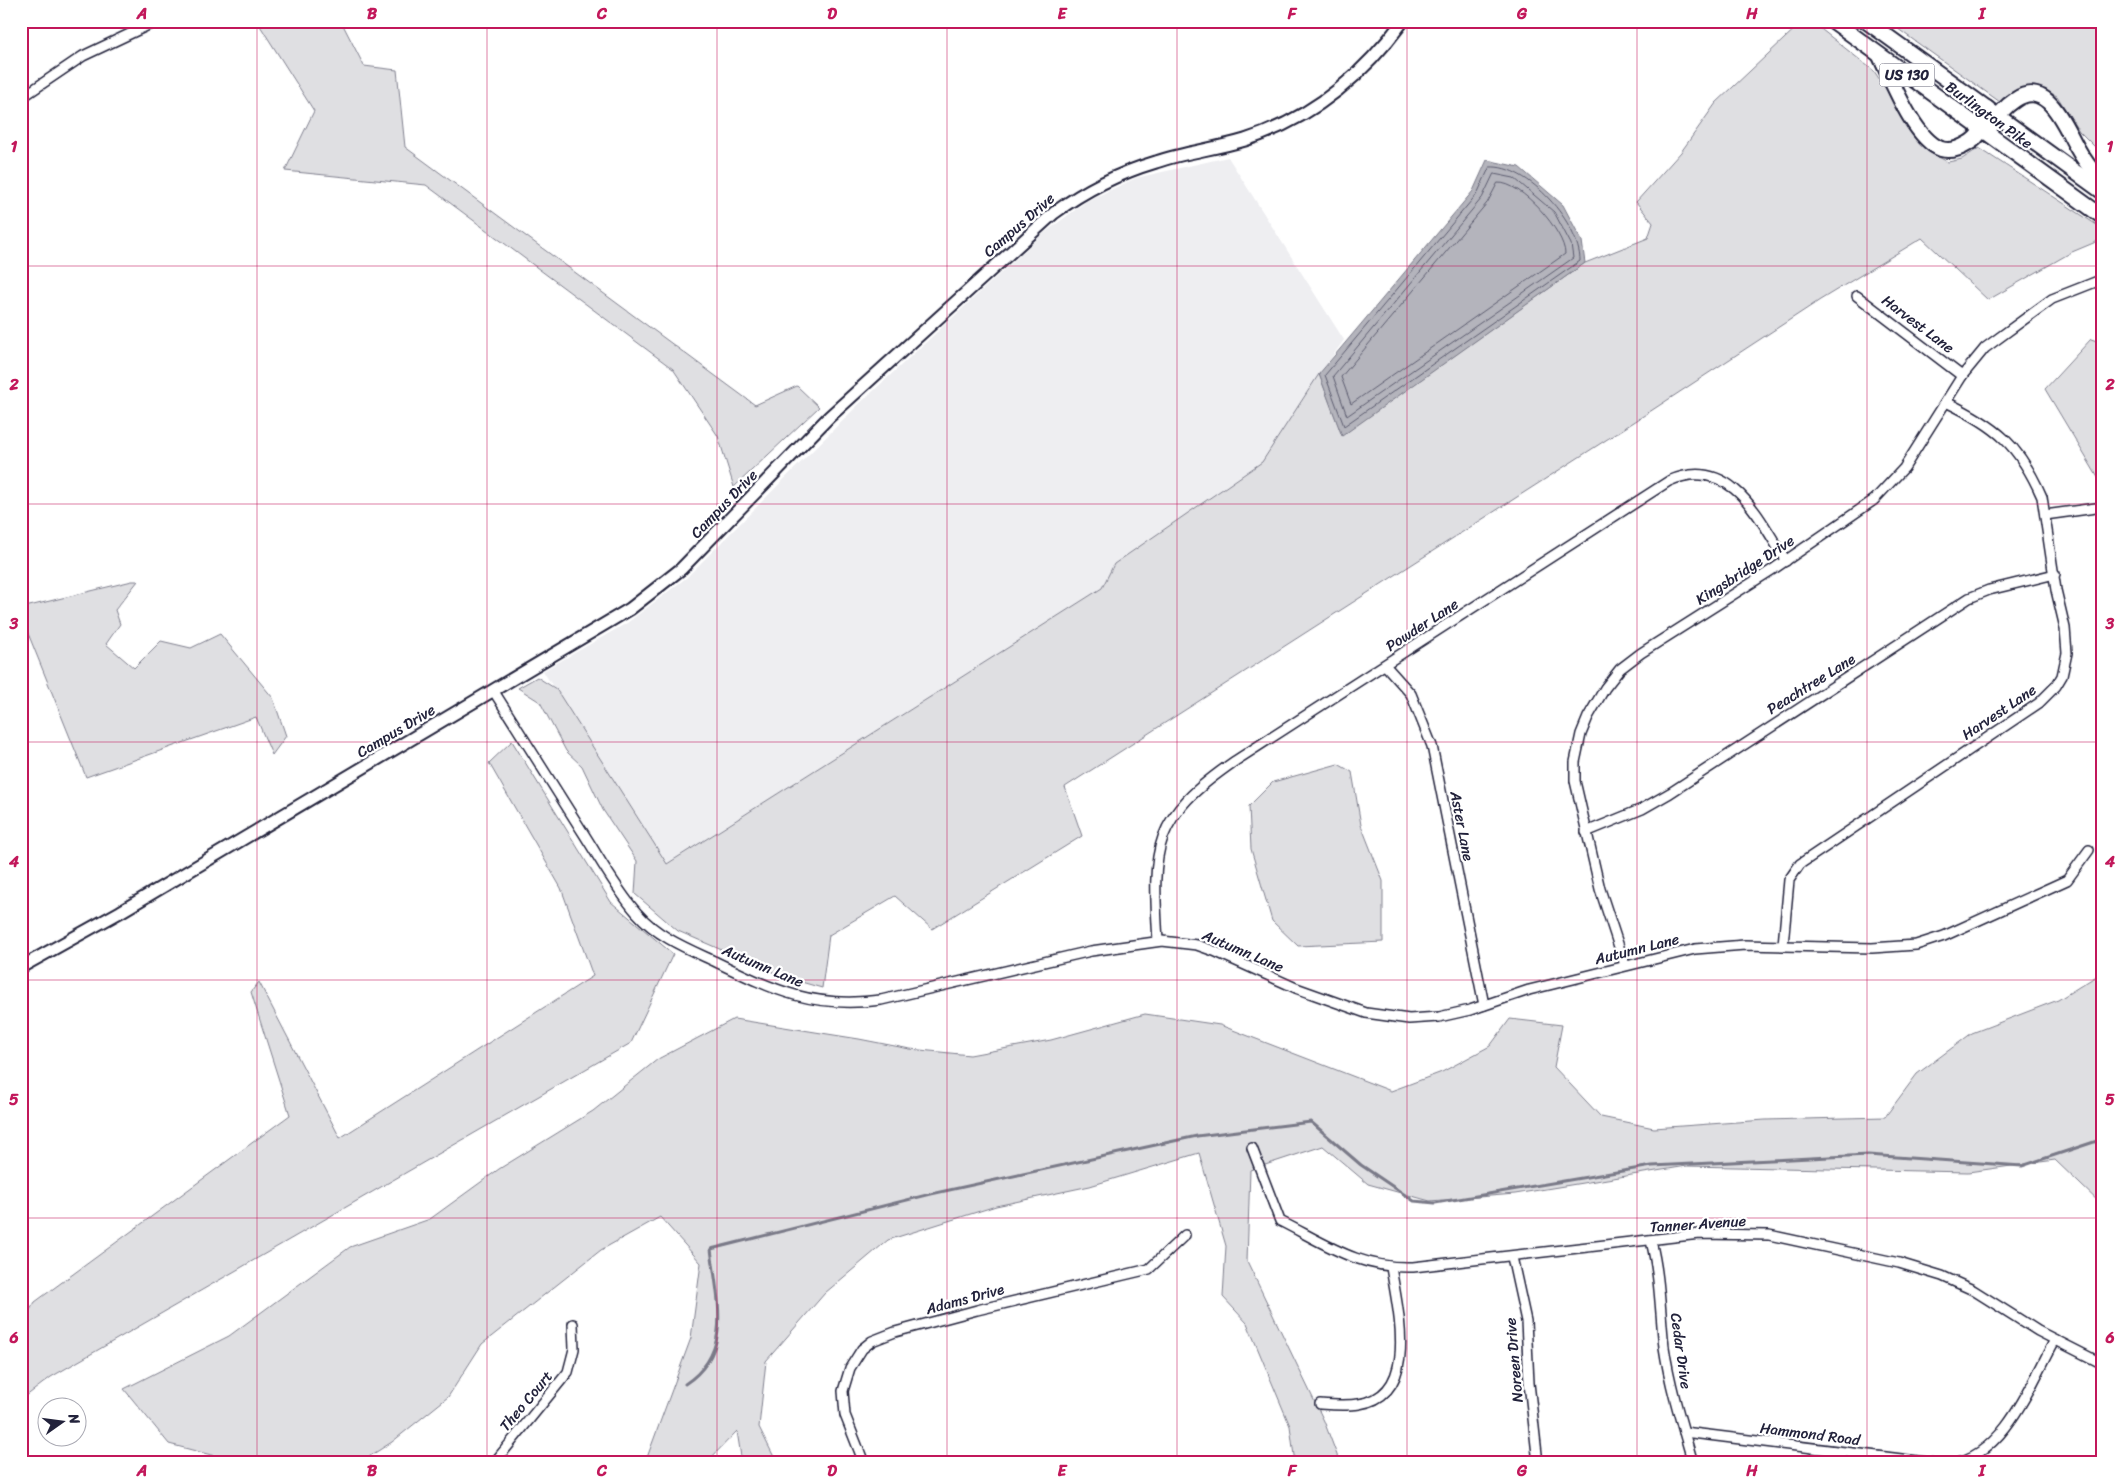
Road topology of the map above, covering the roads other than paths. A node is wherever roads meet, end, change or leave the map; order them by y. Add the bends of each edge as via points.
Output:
1 (157, 21) edge
2 (1403, 21) edge
3 (1833, 21) edge
4 (1866, 21) edge
5 (1880, 56) junction
6 (21, 98) edge
7 (1992, 112) junction
8 (1987, 133) junction
9 (2103, 184) edge
10 (2103, 192) edge
11 (2103, 217) edge
12 (2103, 279) edge
13 (1857, 296) dead end
14 (1962, 376) junction
15 (1946, 402) junction
16 (2103, 506) edge
17 (2045, 515) junction
18 (1786, 561) junction
19 (2055, 574) junction
20 (1385, 666) junction
21 (493, 690) junction
22 (1586, 832) junction
23 (2089, 850) dead end
24 (1158, 941) junction
25 (1782, 945) junction
26 (1625, 965) junction
27 (21, 967) edge
28 (1484, 1005) junction
29 (1252, 1148) dead end
30 (1185, 1235) dead end
31 (1651, 1241) junction
32 (1512, 1257) junction
33 (1391, 1267) junction
34 (573, 1324) dead end
35 (2055, 1340) junction
36 (2103, 1364) edge
37 (1320, 1404) dead end
38 (1684, 1432) junction
39 (494, 1463) edge
40 (864, 1463) edge
41 (1538, 1463) edge
42 (1693, 1463) edge
43 (1934, 1463) edge
44 (1952, 1463) edge

1 - 6 street via 83,56
2 - 21 street, Campus Drive via 1345,86 1289,123 1245,140 1156,162 1116,176 1054,213 829,417 667,582 630,609
3 - 5 highway, Burlington Pike / US 130
4 - 7 highway, Burlington Pike / US 130
5 - 8 highway, Burlington Pike / US 130
5 - 8 highway via 1914,121 1932,144 1942,149 1960,148
7 - 8 highway via 1993,128
7 - 9 highway via 2019,97 2033,94 2045,98 2054,106 2077,148
7 - 10 highway, Burlington Pike / US 130
8 - 11 highway, Burlington Pike / US 130
12 - 14 street, Kingsbridge Drive via 2052,299 2005,331 1985,348
13 - 14 street, Harvest Lane
14 - 15 street, Kingsbridge Drive
15 - 17 street, Harvest Lane via 1977,417 2016,449 2036,483
15 - 18 street, Kingsbridge Drive via 1904,468 1885,490
16 - 17 street
17 - 19 street, Harvest Lane
18 - 20 street, Powder Lane via 1748,502 1728,484 1700,474 1679,477
18 - 22 street, Kingsbridge Drive via 1641,653 1620,669 1605,688 1588,716 1575,762 1578,801
19 - 22 street, Peachtree Lane via 1989,590 1959,603 1670,793 1642,809
19 - 25 street, Harvest Lane via 2067,653 2066,665 2056,686 2028,711 1800,864 1790,880
20 - 24 street, Powder Lane via 1211,777 1181,805 1167,827 1156,862 1154,882
20 - 28 street, Aster Lane via 1411,694 1432,746
21 - 24 street, Autumn Lane via 638,914 684,948 778,991 822,1001 866,1002 1091,951
21 - 27 street, Campus Drive via 120,912
22 - 26 street, Kingsbridge Drive via 1600,889
23 - 25 street, Autumn Lane via 2067,880 1930,941 1880,948
24 - 28 street, Autumn Lane via 1180,942 1214,950 1296,988 1380,1016 1423,1019
25 - 26 street, Autumn Lane via 1712,946
26 - 28 street, Autumn Lane
29 - 33 street, Tanner Avenue via 1280,1220 1340,1253 1369,1264
30 - 40 street, Adams Drive via 1149,1269 895,1332 862,1349 850,1368 843,1391 845,1415
31 - 32 street, Tanner Avenue
31 - 35 street, Tanner Avenue via 1700,1234 1758,1234 1899,1263 1932,1272 1968,1288
31 - 38 street, Cedar Drive via 1668,1372
32 - 33 street, Tanner Avenue
32 - 41 street, Noreen Drive via 1526,1321
33 - 37 street via 1402,1342 1400,1362 1392,1382 1378,1397 1360,1404
34 - 39 street, Theo Court via 574,1349 568,1372
35 - 36 street, Tanner Avenue
35 - 44 street via 2004,1430 1979,1454
38 - 42 street, Cedar Drive
38 - 43 street, Hammond Road

